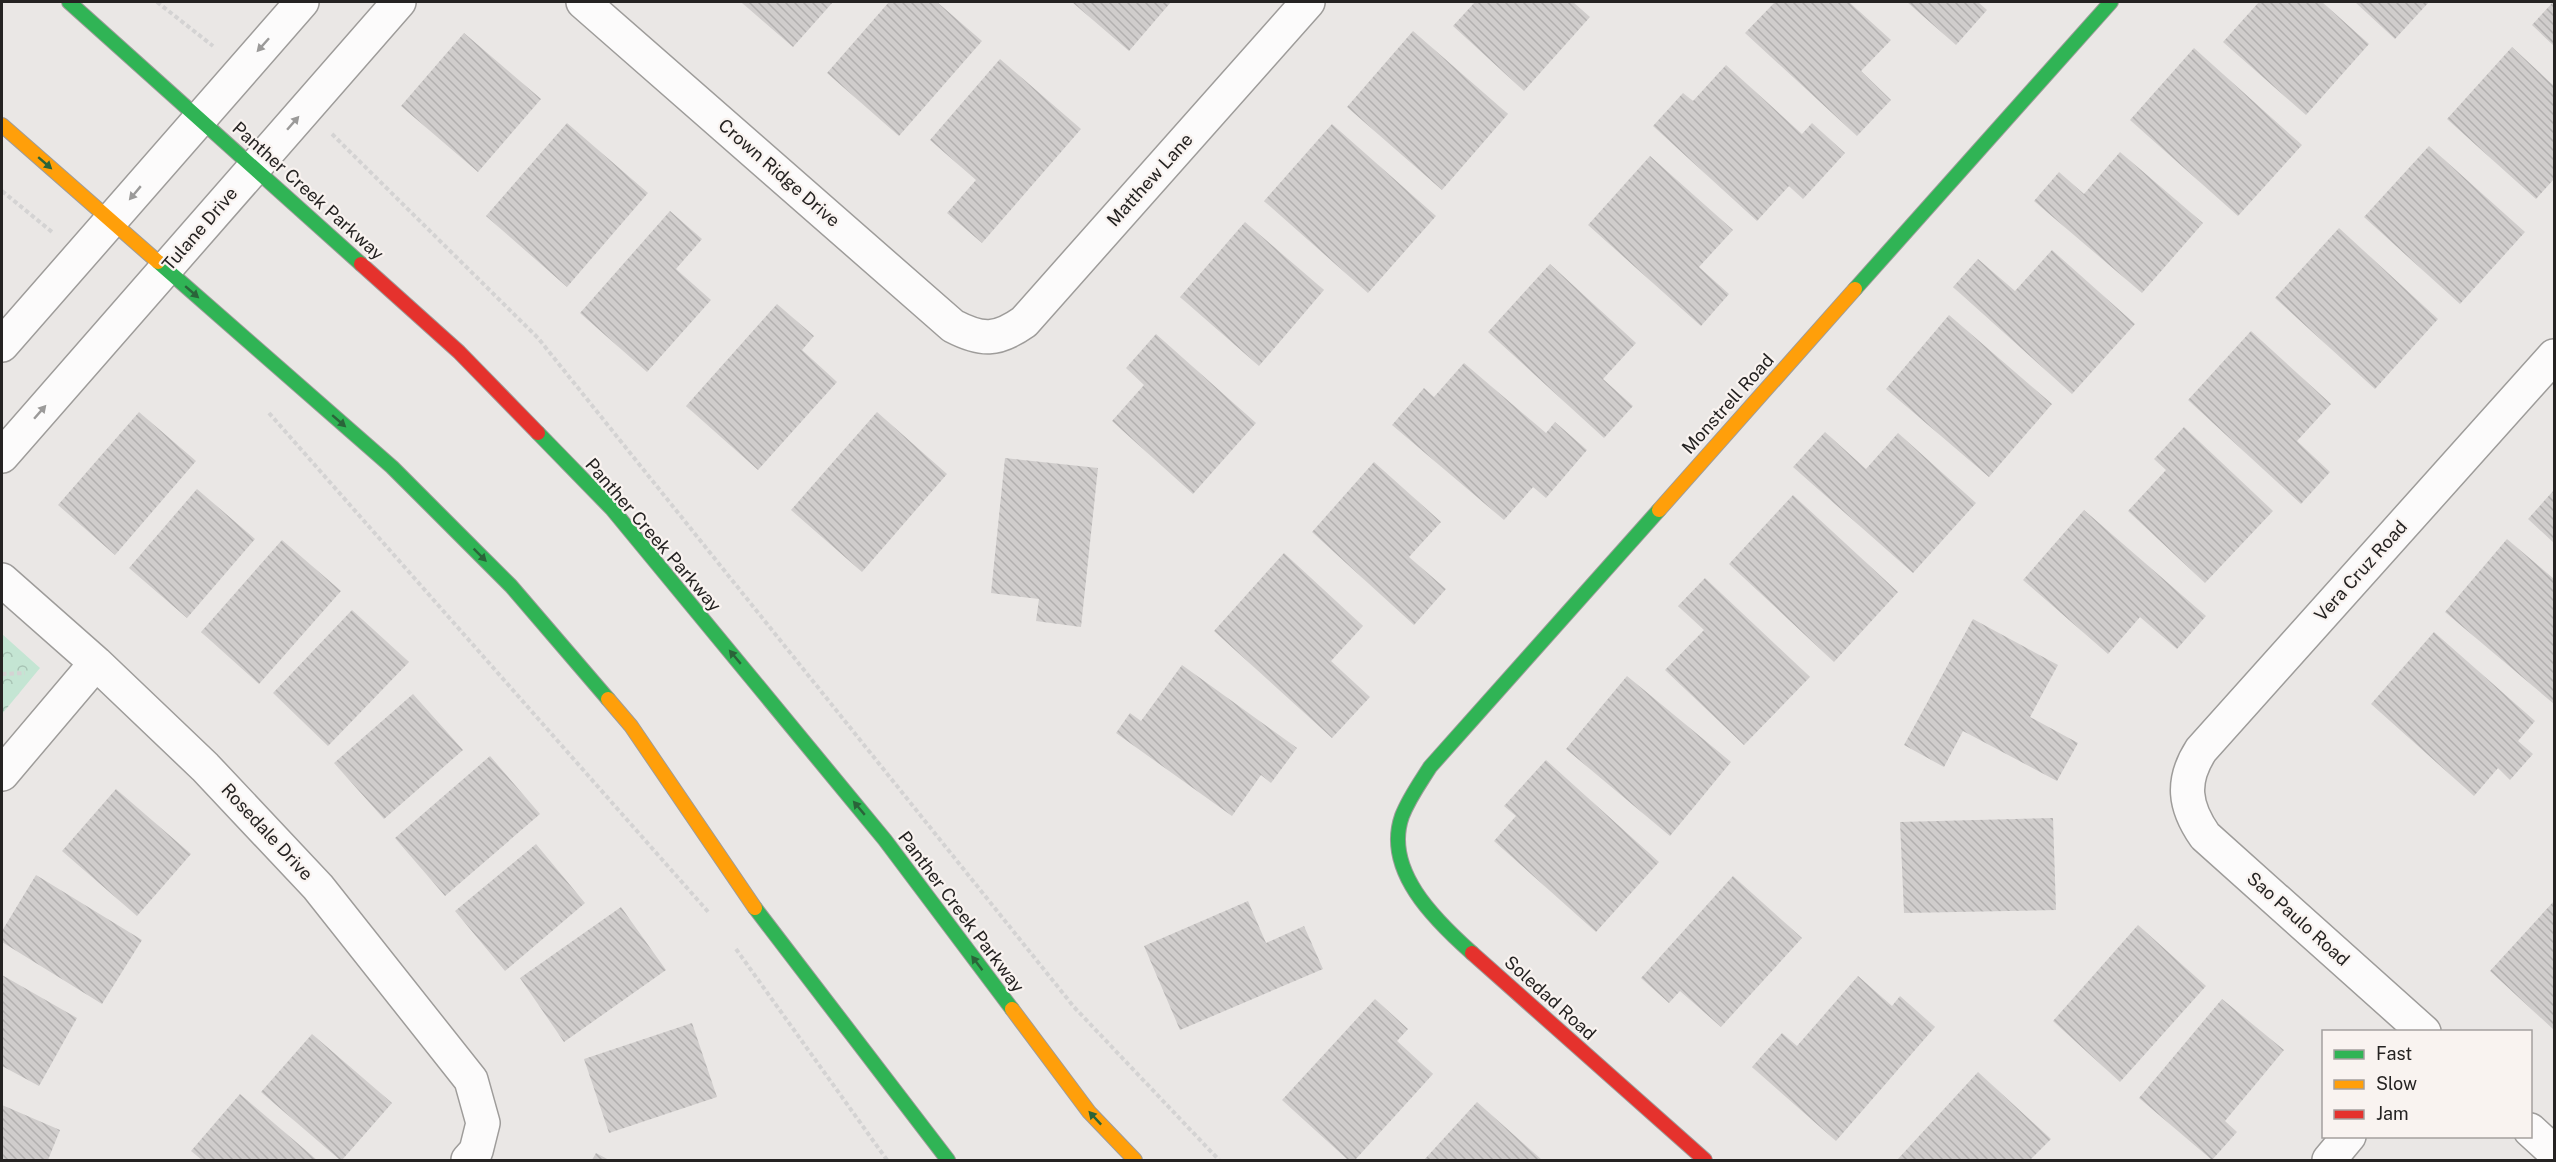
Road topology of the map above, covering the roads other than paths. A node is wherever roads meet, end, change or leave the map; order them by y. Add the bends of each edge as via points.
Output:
1 (69, 2) edge
2 (302, 2) edge
3 (399, 2) edge
4 (583, 2) edge
5 (1308, 2) edge
6 (2111, 2) edge
7 (200, 117) junction
8 (2, 125) edge
9 (254, 167) junction
10 (111, 221) junction
11 (166, 269) junction
12 (980, 337) joint
13 (2, 345) edge
14 (2554, 356) edge
15 (2, 456) edge
16 (2, 580) edge
17 (96, 663) junction
18 (2, 774) edge
19 (2188, 796) joint
20 (1397, 845) joint
21 (2422, 1030) edge
22 (2532, 1132) edge
23 (2348, 1138) edge
24 (2554, 1152) edge
25 (468, 1161) edge
26 (948, 1161) edge
27 (1135, 1161) edge
28 (1705, 1161) edge
29 (2329, 1161) edge

1 - 7 main road, Panther Creek Parkway
2 -> 7 street
9 -> 3 street, Tulane Drive
4 - 12 street, Crown Ridge Drive via 953,326
5 - 12 street, Matthew Lane via 1024,322 1000,336
6 - 20 main road, Monstrell Road via 1430,767 1407,803
7 - 9 main road, Panther Creek Parkway
7 -> 10 street
8 -> 10 main road
9 - 11 street, Tulane Drive
27 -> 9 main road, Panther Creek Parkway via 1089,1112 885,840 612,509 459,352
10 - 11 main road
10 - 13 street
15 -> 11 street, Tulane Drive
11 -> 26 main road via 392,467 510,586 631,726 751,902
14 - 19 street, Vera Cruz Road via 2201,750 2187,779
16 - 17 street, Rosedale Drive
17 - 18 street
17 - 25 street, Rosedale Drive via 206,766 318,887 471,1080 483,1123 476,1151
19 - 21 street, Sao Paulo Road via 2190,812 2205,836
20 - 28 main road, Soledad Road via 1405,876 1452,935
22 - 24 street
23 - 29 street

